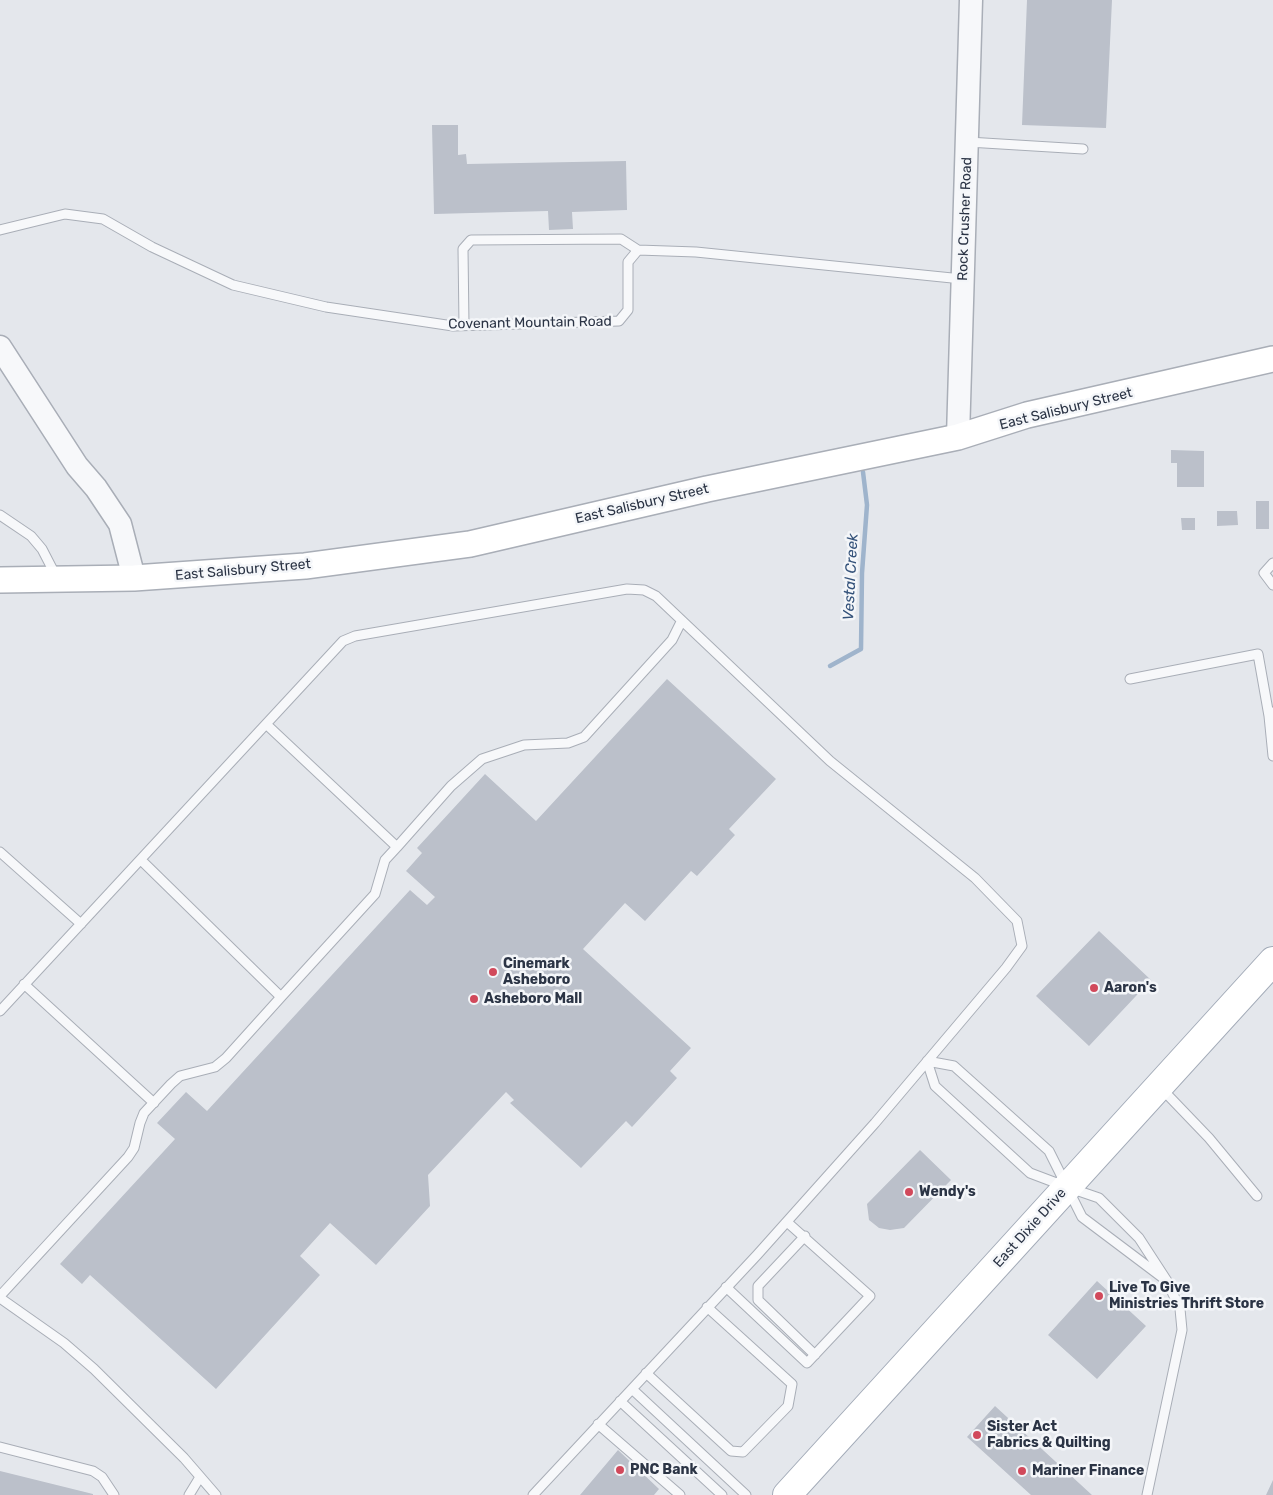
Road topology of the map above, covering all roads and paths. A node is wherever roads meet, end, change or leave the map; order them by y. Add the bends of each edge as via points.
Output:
1 (971, 0) edge
2 (967, 142) junction
3 (1083, 149) dead end
4 (0, 230) edge
5 (638, 250) junction
6 (963, 279) junction
7 (464, 326) junction
8 (0, 347) edge
9 (1273, 359) edge
10 (958, 437) junction
11 (0, 515) edge
12 (1273, 563) edge
13 (134, 578) junction
14 (0, 580) edge
15 (58, 580) junction
16 (1273, 584) edge
17 (681, 622) junction
18 (1130, 679) dead end
19 (1271, 714) edge
20 (266, 724) junction
21 (1273, 756) edge
22 (397, 847) junction
23 (0, 852) edge
24 (141, 860) junction
25 (81, 924) junction
26 (1273, 961) edge
27 (24, 984) junction
28 (281, 996) junction
29 (0, 1011) edge
30 (927, 1061) junction
31 (1160, 1086) junction
32 (154, 1103) junction
33 (1067, 1187) junction
34 (1257, 1196) dead end
35 (787, 1222) junction
36 (805, 1236) junction
37 (1167, 1281) junction
38 (726, 1287) junction
39 (0, 1297) edge
40 (707, 1307) junction
41 (815, 1355) junction
42 (646, 1373) junction
43 (632, 1389) junction
44 (620, 1401) junction
45 (598, 1424) junction
46 (0, 1447) edge
47 (200, 1477) junction
48 (114, 1495) edge
49 (189, 1495) edge
50 (216, 1495) edge
51 (533, 1495) edge
52 (680, 1495) edge
53 (722, 1495) edge
54 (746, 1495) edge
55 (787, 1495) edge
56 (1146, 1495) edge

1 - 2 street, Rock Crusher Road
2 - 3 lane
2 - 6 street, Rock Crusher Road
4 - 7 lane, Covenant Mountain Road via 65,214 103,219 152,247 233,285 326,306
5 - 6 lane via 696,252
5 - 7 lane, Covenant Mountain Road via 628,262 628,310 619,321
5 - 7 lane via 622,239 470,240 463,249
6 - 10 street, Rock Crusher Road
8 - 13 street via 77,466 120,524
9 - 10 main road, East Salisbury Street via 1027,415
10 - 13 main road, East Salisbury Street via 706,489 470,544 305,566
11 - 15 lane via 36,542
12 - 16 lane via 1264,573
13 - 15 main road, East Salisbury Street
14 - 15 main road, East Salisbury Street
17 - 20 lane via 656,596 644,590 627,589 355,636 336,648
17 - 22 lane via 672,640 584,737 568,743 524,745 482,759 451,786
17 - 30 lane via 830,761 975,878 1016,921 1022,946
18 - 19 lane via 1258,654
19 - 21 lane
20 - 22 lane
20 - 24 lane
22 - 28 lane via 385,860 375,894
23 - 25 lane
24 - 25 lane
24 - 28 lane
25 - 27 lane
26 - 31 main road, East Dixie Drive
27 - 29 lane
27 - 32 lane
28 - 32 lane via 226,1058 215,1067 180,1076
30 - 33 lane via 935,1086 1030,1174
30 - 33 lane via 954,1066 1043,1145
30 - 35 lane
31 - 33 main road, East Dixie Drive
31 - 34 lane
32 - 39 lane via 144,1113 134,1148 128,1157
33 - 37 lane via 1082,1217
33 - 37 lane via 1099,1198 1139,1238
33 - 55 main road, East Dixie Drive
35 - 36 lane
35 - 38 lane
36 - 41 lane via 758,1286 758,1300
36 - 41 lane via 870,1296
37 - 56 lane via 1180,1309 1182,1330
38 - 40 lane
38 - 41 lane via 807,1364
39 - 47 lane via 94,1368
40 - 42 lane
40 - 42 lane via 792,1384 788,1406 743,1452 731,1451
42 - 43 lane
43 - 44 lane
43 - 54 lane
44 - 45 lane
44 - 53 lane
45 - 51 lane
45 - 52 lane
46 - 48 lane via 93,1471 102,1477
47 - 49 lane
47 - 50 lane

